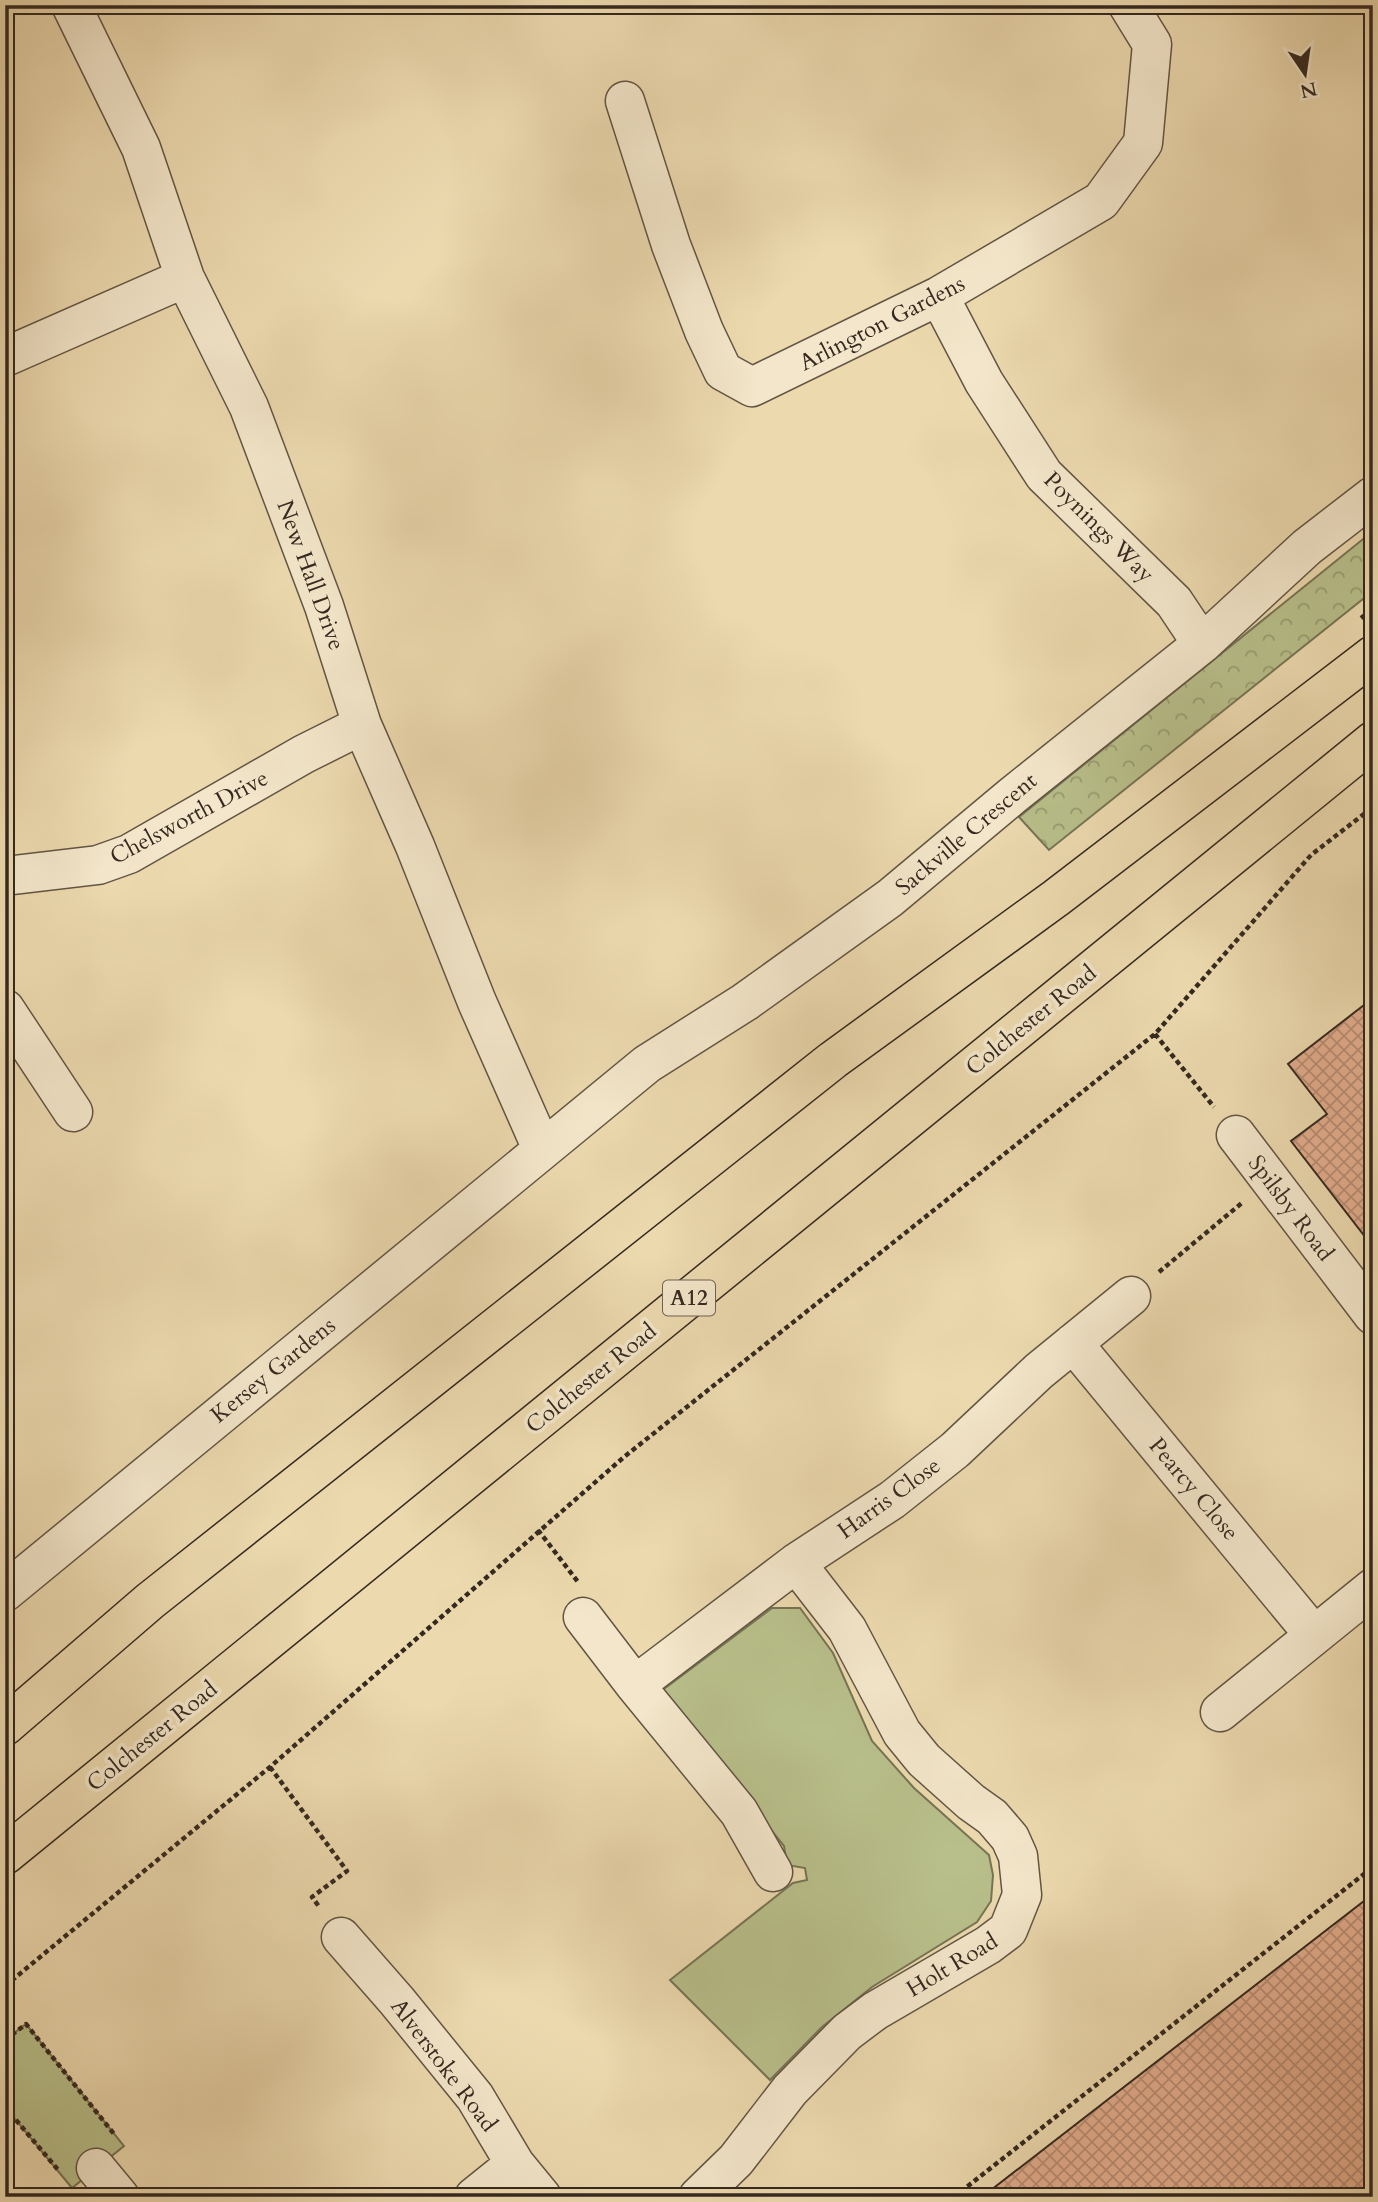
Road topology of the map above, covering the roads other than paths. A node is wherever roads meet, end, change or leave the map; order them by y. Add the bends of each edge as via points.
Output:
1 (71, 5) edge
2 (1128, 5) edge
3 (625, 101) dead end
4 (185, 278) junction
5 (939, 296) junction
6 (5, 357) edge
7 (1373, 496) edge
8 (1202, 644) junction
9 (1373, 655) edge
10 (362, 725) junction
11 (1373, 741) edge
12 (5, 876) edge
13 (5, 1009) edge
14 (73, 1112) dead end
15 (1236, 1135) road end
16 (542, 1149) junction
17 (1131, 1296) road end
18 (1373, 1315) edge
19 (1073, 1343) junction
20 (796, 1563) junction
21 (1373, 1588) edge
22 (5, 1592) edge
23 (583, 1617) road end
24 (1314, 1635) junction
25 (635, 1685) junction
26 (1220, 1712) dead end
27 (5, 1726) edge
28 (5, 1855) edge
29 (773, 1872) dead end
30 (341, 1937) road end
31 (515, 2164) junction
32 (474, 2197) edge
33 (541, 2197) edge
34 (698, 2197) edge

1 - 4 street, New Hall Drive via 141,148
2 - 5 street, Arlington Gardens via 1152,44 1143,143 1101,201
3 - 5 street, Arlington Gardens via 671,245 723,372 752,387
4 - 6 street
4 - 10 street, New Hall Drive via 249,407 324,606
5 - 8 street, Poynings Way via 984,382 1044,475 1174,601
7 - 8 street, Sackville Crescent via 1307,547
8 - 16 street, Sackville Crescent via 890,898 745,1002 646,1063
9 - 27 highway via 1056,898 833,1060 150,1601
10 - 12 street, Chelsworth Drive via 129,854 98,865
10 - 16 street, New Hall Drive
11 - 28 highway, Colchester Road / A12
13 - 14 street
15 - 18 street, Spilsby Road
16 - 22 street, Kersey Gardens
17 - 19 street, Harris Close
19 - 20 street, Harris Close via 956,1450 892,1500
19 - 24 street, Pearcy Close
20 - 25 street, Harris Close
20 - 34 street, Holt Road via 846,1629 902,1733 1010,1838 1018,1856 1022,1895 1008,1930 847,2032
21 - 24 street
23 - 25 street
24 - 26 street
25 - 29 street via 739,1812
30 - 31 street, Alverstoke Road via 475,2097
31 - 32 street
31 - 33 street, Alverstoke Road

